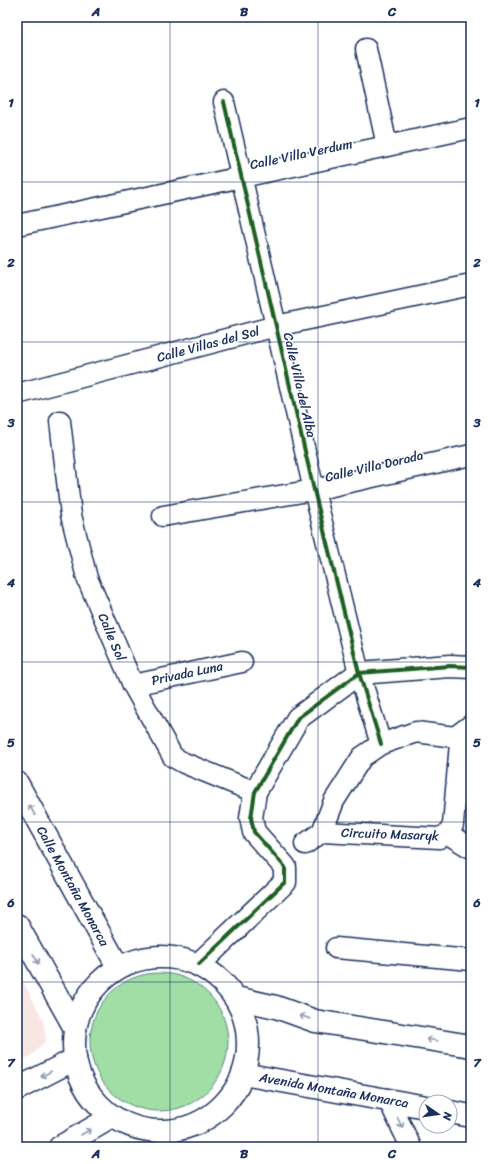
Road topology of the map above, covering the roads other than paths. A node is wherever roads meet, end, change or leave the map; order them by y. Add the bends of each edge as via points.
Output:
1 (366, 49) dead end
2 (224, 102) dead end
3 (471, 128) edge
4 (387, 146) junction
5 (241, 177) junction
6 (17, 225) edge
7 (471, 285) edge
8 (276, 326) junction
9 (17, 394) edge
10 (60, 421) dead end
11 (471, 454) edge
12 (314, 490) junction
13 (163, 516) dead end
14 (242, 662) dead end
15 (471, 667) edge
16 (359, 673) junction
17 (133, 685) junction
18 (463, 731) edge
19 (381, 744) junction
20 (17, 783) edge
21 (255, 792) junction
22 (322, 832) junction
23 (448, 834) junction
24 (305, 844) dead end
25 (469, 847) dead end
26 (17, 924) edge
27 (336, 948) dead end
28 (471, 960) edge
29 (199, 964) junction
30 (118, 967) junction
31 (236, 998) junction
32 (75, 1028) junction
33 (471, 1046) edge
34 (75, 1059) junction
35 (243, 1074) junction
36 (17, 1088) edge
37 (388, 1099) junction
38 (418, 1105) edge
39 (458, 1114) edge
40 (471, 1116) edge
41 (112, 1117) junction
42 (60, 1147) edge
43 (411, 1147) edge

1 - 4 street
2 - 5 street, Calle Villa del Alba
3 - 4 street, Calle Villa Verdum
4 - 5 street, Calle Villa Verdum
5 - 6 street, Calle Villa Verdum
5 - 8 street, Calle Villa del Alba
7 - 8 street, Calle Villas del Sol
8 - 9 street, Calle Villas del Sol
8 - 12 street, Calle Villa del Alba
10 - 17 street, Calle Sol via 71,515 87,578
11 - 12 street, Calle Villa Dorada
12 - 13 street, Calle Villa Dorada
12 - 16 street, Calle Villa del Alba
14 - 17 street, Privada Luna
15 - 16 main road via 450,666
16 - 19 street
16 - 21 main road via 298,718
17 - 21 street, Calle Sol via 174,757
18 - 19 street, Circuito Masaryk via 416,732
18 - 23 street, Circuito Masaryk via 453,825
19 - 22 street, Circuito Masaryk via 362,757 334,801
30 -> 20 main road, Calle Montaña Monarca
21 - 29 main road via 251,818 254,832 284,867 286,882
22 - 23 street, Circuito Masaryk via 439,838
22 - 24 street, Circuito Masaryk
23 - 25 street
26 -> 32 main road
27 - 28 street
29 - 30 main road via 172,957 158,957 144,958
29 - 31 main road via 220,979
30 - 32 main road via 98,983 83,1004
33 -> 31 main road via 315,1021 276,1007
31 - 35 main road via 246,1023 248,1048
32 - 34 main road
34 -> 36 main road
34 - 41 main road via 86,1088
35 - 37 main road, Avenida Montaña Monarca
35 - 41 main road via 230,1097 211,1115 188,1127 149,1130 136,1128
37 - 38 main road, Avenida Montaña Monarca
37 -> 43 street
39 - 40 main road
42 -> 41 main road

